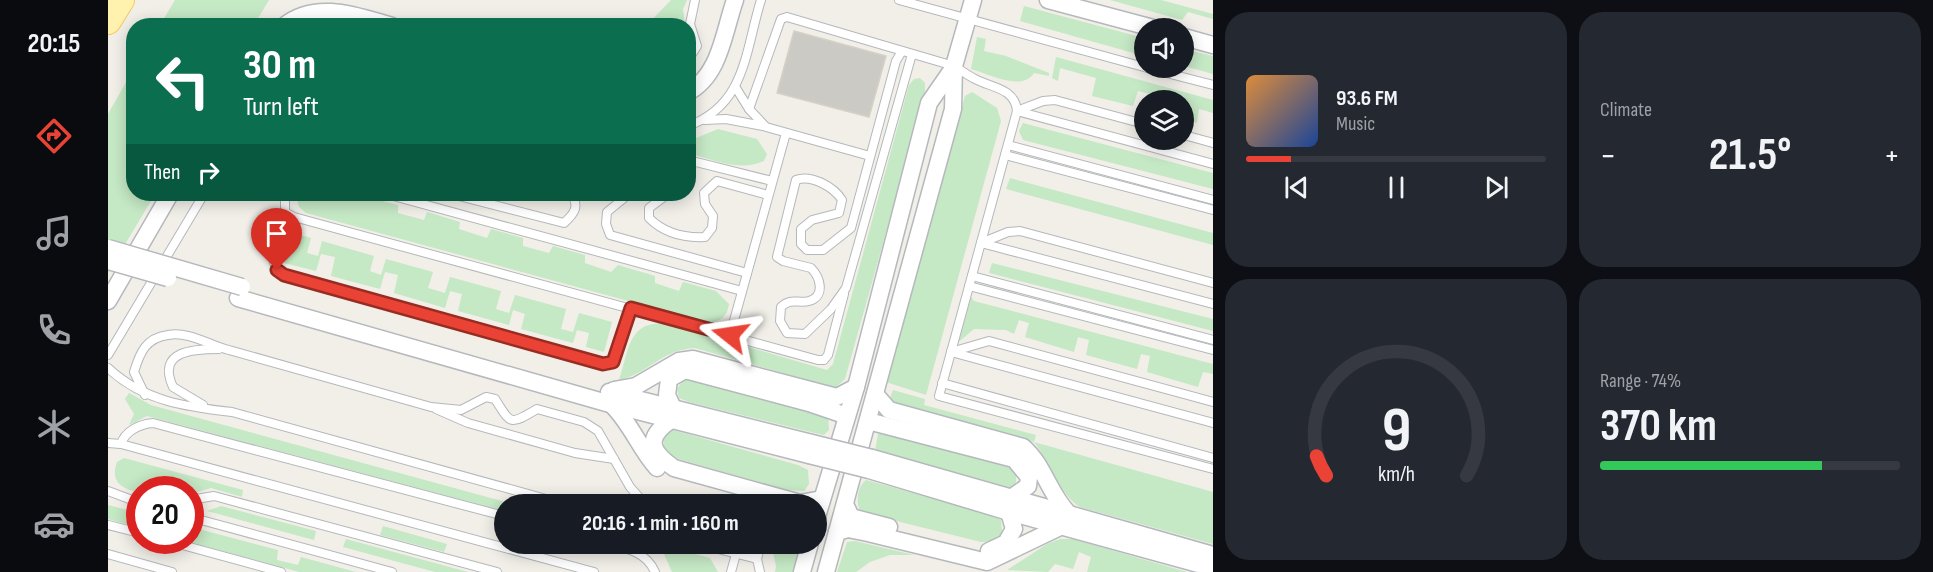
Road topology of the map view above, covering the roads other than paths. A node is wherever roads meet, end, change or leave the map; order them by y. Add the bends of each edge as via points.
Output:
1 (121, 0) edge
2 (695, 0) edge
3 (735, 0) edge
4 (761, 0) edge
5 (899, 0) edge
6 (973, 0) edge
7 (1048, 0) edge
8 (298, 18) edge
9 (363, 18) edge
10 (691, 18) edge
11 (967, 20) junction
12 (108, 21) edge
13 (1134, 23) edge
14 (1194, 40) edge
15 (1213, 45) edge
16 (902, 51) junction
17 (912, 54) junction
18 (1134, 64) edge
19 (954, 66) junction
20 (1187, 78) edge
21 (1213, 85) edge
22 (696, 88) edge
23 (736, 88) junction
24 (749, 109) junction
25 (1017, 111) junction
26 (704, 120) junction
27 (1134, 121) edge
28 (696, 123) edge
29 (766, 127) junction
30 (786, 133) junction
31 (1194, 138) edge
32 (1213, 143) edge
33 (1006, 150) junction
34 (870, 156) junction
35 (696, 162) edge
36 (1213, 164) edge
37 (772, 181) junction
38 (768, 195) junction
39 (1213, 200) edge
40 (166, 201) edge
41 (200, 201) edge
42 (285, 201) edge
43 (412, 201) edge
44 (478, 201) edge
45 (576, 201) edge
46 (620, 201) edge
47 (658, 201) edge
48 (1213, 210) edge
49 (285, 212) junction
50 (981, 243) junction
51 (108, 248) edge
52 (108, 261) edge
53 (747, 273) junction
54 (972, 276) junction
55 (1213, 283) edge
56 (969, 286) junction
57 (846, 288) junction
58 (742, 291) junction
59 (240, 292) junction
60 (108, 301) edge
61 (1213, 304) edge
62 (631, 308) junction
63 (730, 335) junction
64 (1213, 340) edge
65 (225, 349) junction
66 (1213, 350) edge
67 (951, 352) junction
68 (108, 355) edge
69 (108, 368) edge
70 (942, 383) junction
71 (856, 387) junction
72 (875, 394) junction
73 (145, 395) junction
74 (609, 398) junction
75 (1213, 402) edge
76 (431, 407) junction
77 (211, 410) junction
78 (672, 414) junction
79 (847, 416) junction
80 (868, 421) junction
81 (1213, 423) edge
82 (108, 443) edge
83 (121, 444) junction
84 (1213, 458) edge
85 (614, 459) junction
86 (1213, 469) edge
87 (108, 491) edge
88 (528, 494) edge
89 (636, 494) edge
90 (732, 494) edge
91 (768, 494) edge
92 (824, 494) edge
93 (126, 498) edge
94 (204, 498) edge
95 (845, 504) junction
96 (1010, 505) junction
97 (494, 513) edge
98 (1065, 520) junction
99 (204, 521) edge
100 (108, 525) edge
101 (126, 530) edge
102 (837, 532) junction
103 (204, 551) edge
104 (108, 554) edge
105 (639, 554) edge
106 (736, 554) joint
107 (758, 554) edge
108 (807, 554) edge
109 (1213, 555) edge
110 (757, 559) junction
111 (1213, 568) edge
112 (172, 572) edge
113 (281, 572) edge
114 (392, 572) edge
115 (497, 572) edge
116 (594, 572) edge
117 (655, 572) edge
118 (731, 572) edge
119 (760, 572) edge
120 (802, 572) edge
121 (826, 572) edge

1 - 12 main road
2 - 10 lane
3 - 22 street via 712,72
4 - 23 lane
5 - 11 lane
6 - 11 street
7 - 13 street
8 - 9 street via 334,10
11 - 18 lane
11 - 19 street
14 - 15 street
16 - 17 lane
16 - 24 lane via 788,17 781,19
16 - 34 lane
17 - 19 lane
17 - 57 lane
19 - 25 lane via 976,80 1006,91 1016,102
19 - 71 street via 929,103
19 - 72 street via 953,109
20 - 21 lane
23 - 24 lane
23 - 26 lane via 727,102
24 - 29 lane
25 - 27 lane via 1055,100
25 - 33 lane
25 - 36 lane
26 - 28 lane
26 - 29 lane via 726,119
29 - 30 lane
30 - 34 lane
30 - 37 lane
31 - 32 lane
33 - 39 lane
33 - 48 lane
33 - 50 lane
34 - 57 lane via 851,228 823,250 807,250 801,244 801,230 812,220 839,213 842,200 830,187 809,179 796,180 777,257 811,268 820,280 820,290 808,302 785,303 779,314 782,327 787,333 805,334
35 - 37 lane
37 - 38 lane
38 - 47 lane via 717,181 704,193 705,204 713,216 712,228 705,237 692,238 659,228 650,218 649,208
38 - 53 lane
40 - 60 street
41 - 68 lane
42 - 49 lane
43 - 58 lane
44 - 45 lane via 564,223 575,213
46 - 53 lane via 607,212 610,235
49 - 62 lane via 313,223
49 - 62 lane via 272,260 284,275 591,361 613,362
50 - 54 lane
50 - 55 lane via 1020,231
50 - 61 lane
51 - 59 street, bridge
52 - 59 street, bridge
53 - 58 lane
54 - 56 lane
54 - 64 lane
56 - 66 lane
56 - 67 lane
57 - 63 lane via 824,360
58 - 63 lane
59 - 74 street
62 - 63 lane
65 - 73 lane via 186,335 155,338 144,345 134,372
65 - 76 lane
65 - 77 lane via 184,351 173,359 170,370 173,387
67 - 70 lane
67 - 75 lane via 989,341
67 - 81 lane
69 - 73 lane
70 - 84 lane
70 - 86 lane via 939,396
71 - 74 street via 837,397 693,359 679,361
71 - 79 street
72 - 80 street
72 - 98 street via 889,410 1023,447 1038,463
73 - 77 lane
74 - 78 street
74 - 90 street via 658,468 682,480
76 - 85 lane via 468,423 575,453
76 - 85 lane via 461,410 486,397 495,399 502,415 516,422 537,409 598,431
77 - 88 lane via 232,412
78 - 79 street via 667,395 669,380 685,370
78 - 91 street via 653,438 661,459 674,468
78 - 96 street, bridge via 871,464
79 - 92 street
80 - 95 street
80 - 96 street via 1014,459 1029,477 1028,486
82 - 83 lane
83 - 97 lane via 134,429 153,423
83 - 116 lane
85 - 89 lane
87 - 93 lane
94 - 115 lane via 213,496
95 - 96 street via 851,517 973,551 994,551 1006,543 1014,530
95 - 102 street
96 - 98 street
98 - 102 street via 987,562 868,533
98 - 109 street
98 - 111 street
99 - 114 lane
100 - 101 lane
102 - 121 street
103 - 113 lane
104 - 112 lane
105 - 117 lane via 651,562
106 - 110 lane
106 - 118 lane
107 - 110 lane
108 - 120 street
110 - 119 lane

